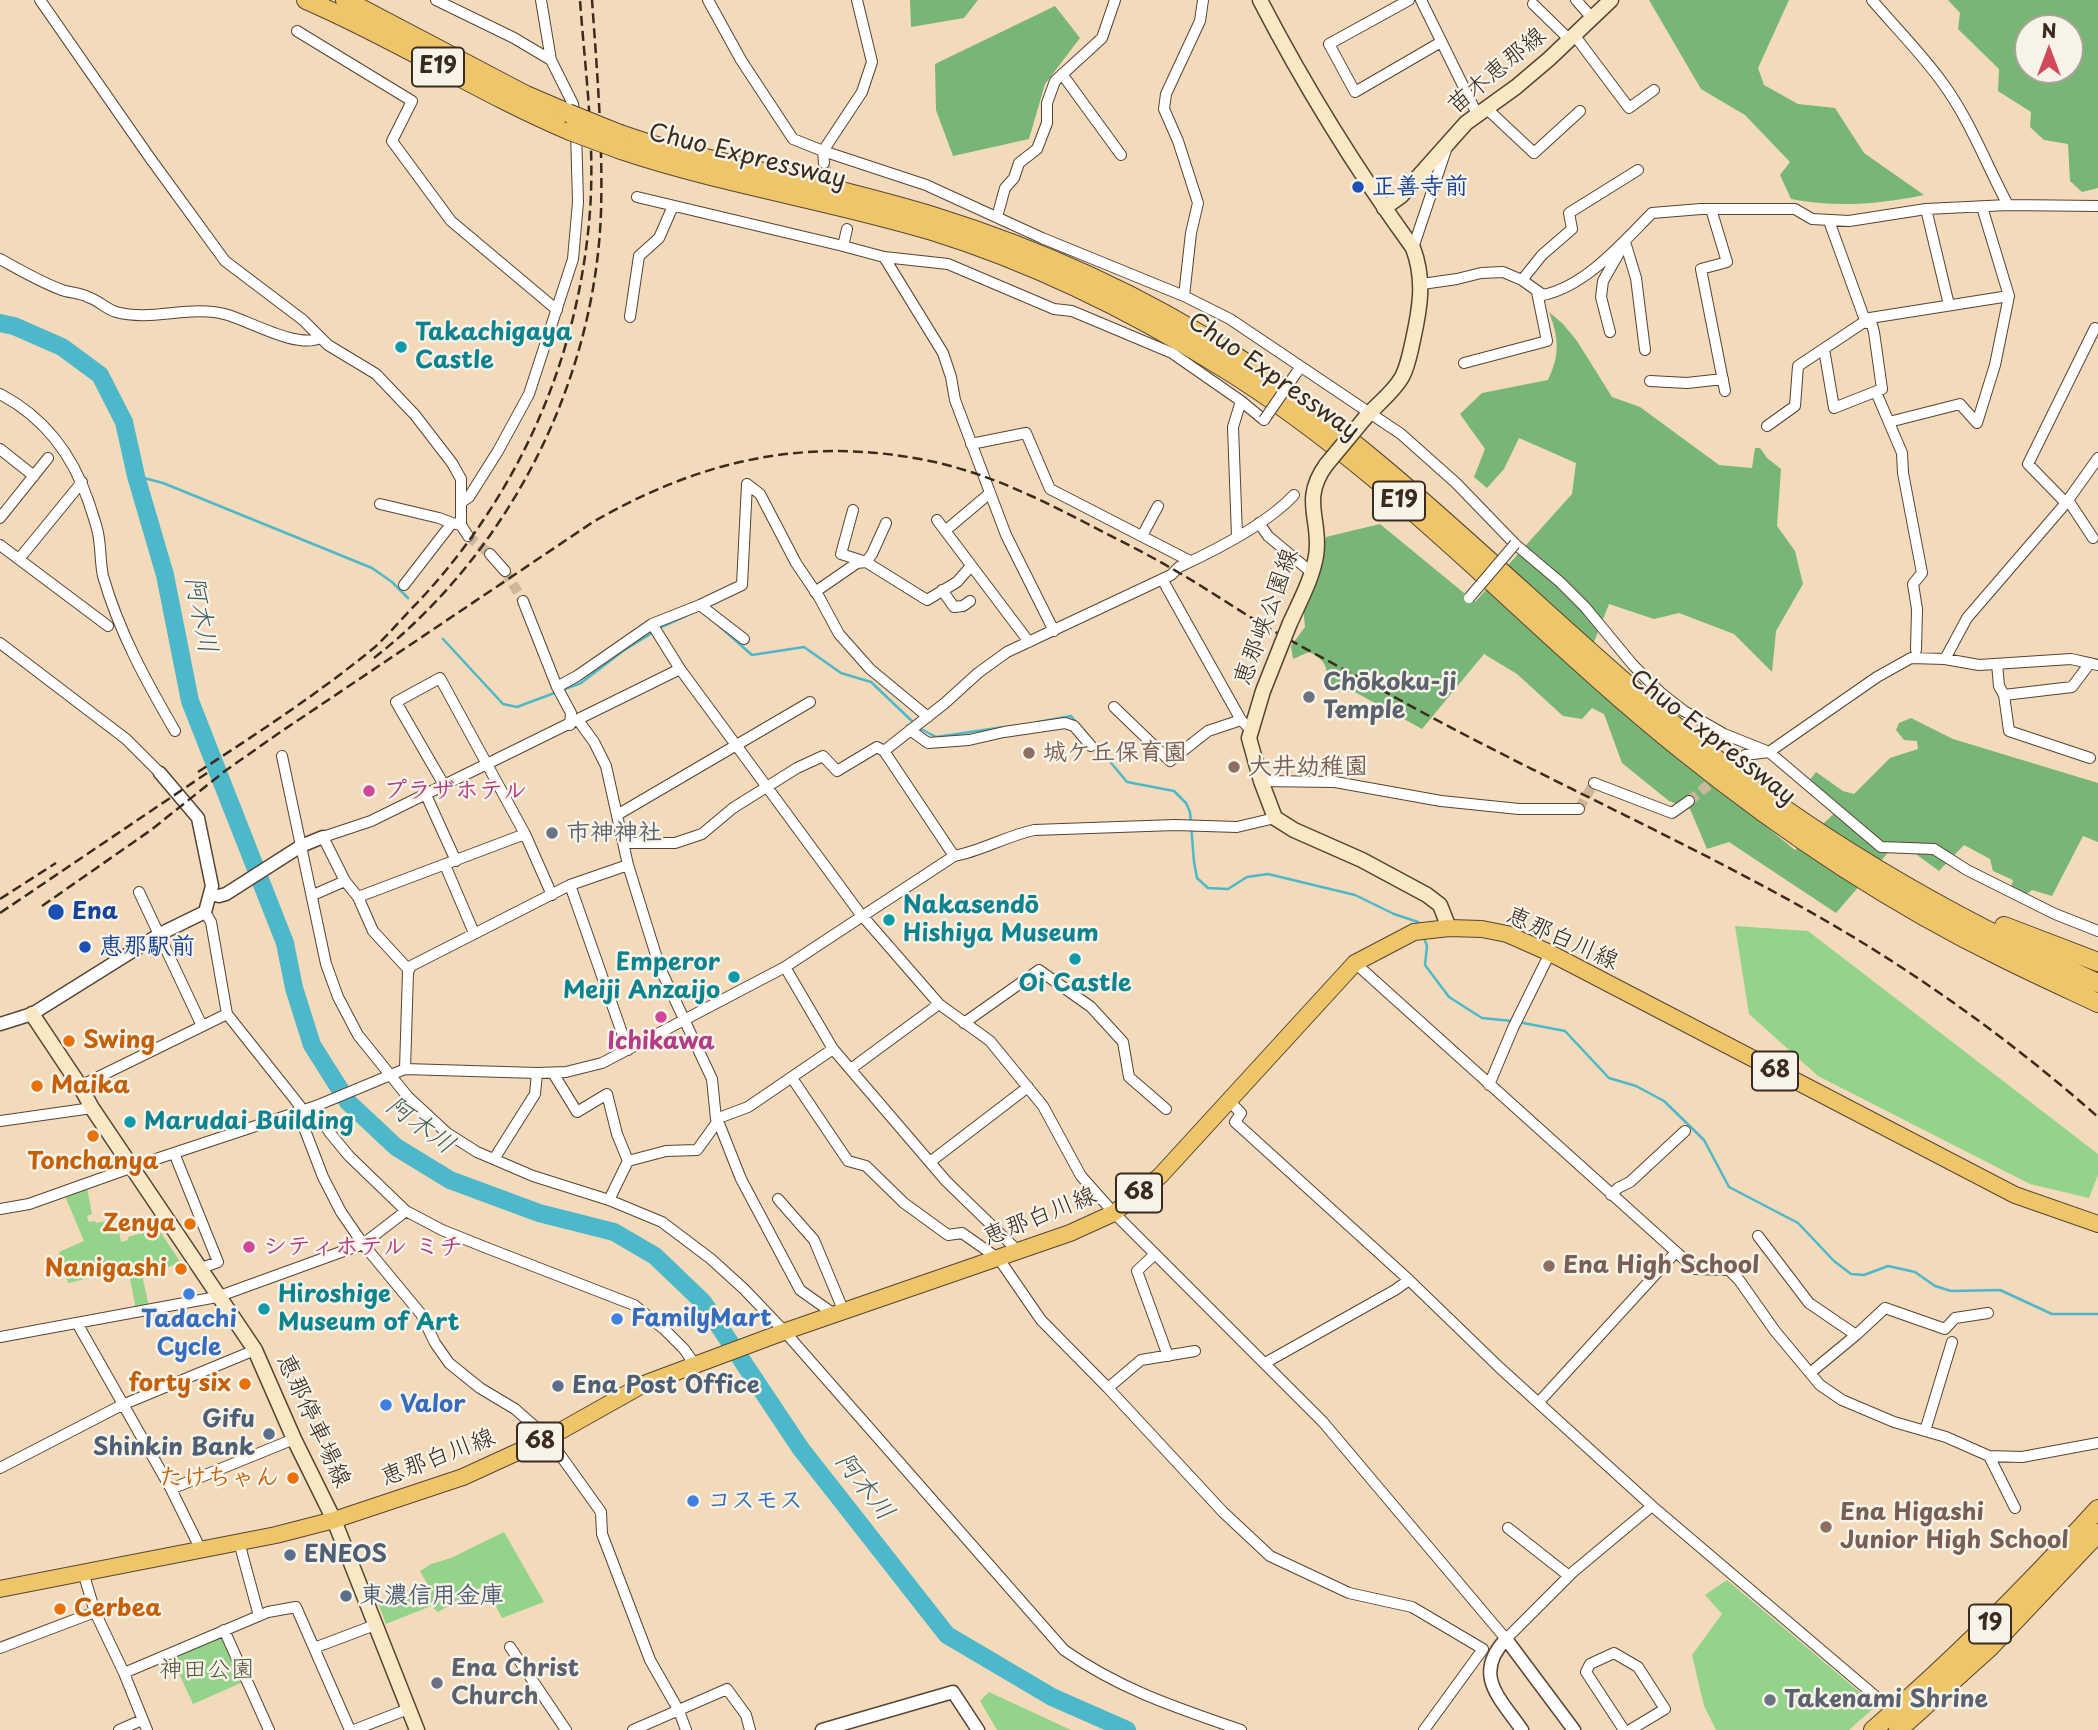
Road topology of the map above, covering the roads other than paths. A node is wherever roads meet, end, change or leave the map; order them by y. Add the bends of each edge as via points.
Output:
1 (40, 0) edge
2 (306, 0) edge
3 (345, 0) edge
4 (436, 0) edge
5 (541, 0) edge
6 (708, 0) edge
7 (857, 0) edge
8 (1115, 0) edge
9 (1203, 0) edge
10 (1260, 0) edge
11 (1409, 0) edge
12 (1421, 0) edge
13 (1576, 0) edge
14 (1611, 0) edge
15 (1872, 0) edge
16 (1533, 4) dead end
17 (1592, 18) junction
18 (297, 31) dead end
19 (1572, 38) junction
20 (1441, 42) junction
21 (551, 60) junction
22 (1062, 74) junction
23 (1654, 90) dead end
24 (1481, 111) junction
25 (1580, 111) dead end
26 (569, 122) junction
27 (620, 142) junction
28 (1448, 144) junction
29 (823, 152) junction
30 (1121, 155) dead end
31 (824, 163) tunnel mouth
32 (1638, 170) dead end
33 (637, 197) dead end
34 (2008, 205) junction
35 (673, 206) junction
36 (2098, 206) edge
37 (1982, 207) junction
38 (1384, 208) junction
39 (1711, 209) junction
40 (1926, 209) junction
41 (998, 217) junction
42 (1829, 221) junction
43 (847, 229) dead end
44 (1625, 242) junction
45 (844, 246) junction
46 (1413, 248) junction
47 (884, 257) junction
48 (0, 259) edge
49 (1522, 280) junction
50 (1422, 284) junction
51 (1537, 292) junction
52 (1184, 296) junction
53 (2009, 296) junction
54 (1950, 305) junction
55 (557, 310) junction
56 (630, 317) dead end
57 (1868, 320) junction
58 (2095, 328) dead end
59 (1611, 332) dead end
60 (320, 338) junction
61 (1824, 349) junction
62 (1645, 350) dead end
63 (1464, 363) dead end
64 (1298, 369) junction
65 (1723, 379) junction
66 (1650, 381) dead end
67 (1724, 391) dead end
68 (1876, 392) junction
69 (0, 394) edge
70 (1241, 401) junction
71 (1367, 416) junction
72 (1889, 422) junction
73 (1767, 426) dead end
74 (971, 444) junction
75 (0, 449) edge
76 (48, 458) dead end
77 (2098, 458) edge
78 (34, 476) junction
79 (82, 482) junction
80 (990, 494) junction
81 (1294, 495) dead end
82 (463, 501) junction
83 (2067, 501) junction
84 (380, 504) dead end
85 (1158, 506) dead end
86 (853, 510) dead end
87 (0, 518) edge
88 (937, 520) dead end
89 (886, 523) dead end
90 (1259, 523) junction
91 (457, 524) junction
92 (945, 531) junction
93 (468, 536) tunnel mouth
94 (1142, 536) junction
95 (1237, 536) junction
96 (2093, 538) dead end
97 (1516, 544) junction
98 (0, 545) edge
99 (490, 554) tunnel mouth
100 (19, 559) junction
101 (1190, 561) junction
102 (866, 562) junction
103 (971, 566) junction
104 (505, 571) tunnel mouth
105 (1311, 572) junction
106 (1162, 579) junction
107 (404, 585) dead end
108 (942, 590) junction
109 (815, 592) junction
110 (1469, 598) dead end
111 (523, 601) tunnel mouth
112 (970, 601) dead end
113 (700, 605) junction
114 (652, 624) junction
115 (108, 625) dead end
116 (1054, 631) junction
117 (744, 639) dead end
118 (1029, 642) junction
119 (0, 643) edge
120 (1916, 650) dead end
121 (1945, 659) junction
122 (1997, 664) junction
123 (2094, 664) edge
124 (680, 669) junction
125 (559, 691) junction
126 (2004, 695) junction
127 (810, 702) dead end
128 (1114, 707) dead end
129 (928, 717) junction
130 (1241, 720) junction
131 (574, 723) junction
132 (910, 730) junction
133 (175, 731) dead end
134 (1252, 731) junction
135 (735, 745) junction
136 (1091, 746) dead end
137 (884, 751) junction
138 (1769, 751) junction
139 (1745, 755) tunnel mouth
140 (282, 756) dead end
141 (2090, 758) dead end
142 (488, 765) junction
143 (160, 773) joint
144 (1261, 781) junction
145 (1594, 783) dead end
146 (444, 785) junction
147 (767, 788) junction
148 (426, 795) junction
149 (1689, 801) tunnel mouth
150 (1578, 808) dead end
151 (617, 815) junction
152 (1275, 818) junction
153 (525, 834) junction
154 (323, 837) junction
155 (624, 842) junction
156 (301, 846) junction
157 (954, 856) junction
158 (456, 861) junction
159 (445, 865) junction
160 (628, 865) junction
161 (345, 881) junction
162 (570, 885) junction
163 (139, 892) dead end
164 (210, 894) junction
165 (1919, 894) junction
166 (313, 895) junction
167 (552, 895) junction
168 (358, 897) junction
169 (205, 912) junction
170 (863, 917) junction
171 (1450, 928) junction
172 (2098, 931) edge
173 (474, 933) junction
174 (160, 934) junction
175 (1550, 953) junction
176 (2098, 962) edge
177 (1355, 963) junction
178 (785, 967) junction
179 (408, 969) junction
180 (2098, 983) edge
181 (2098, 1003) edge
182 (940, 1004) junction
183 (32, 1014) junction
184 (227, 1014) junction
185 (685, 1021) junction
186 (964, 1023) junction
187 (0, 1024) edge
188 (202, 1026) junction
189 (833, 1049) junction
190 (628, 1051) junction
191 (852, 1068) junction
192 (405, 1069) junction
193 (537, 1073) junction
194 (553, 1073) junction
195 (391, 1074) junction
196 (792, 1078) junction
197 (1489, 1085) junction
198 (80, 1086) junction
199 (1028, 1087) junction
200 (314, 1106) junction
201 (1234, 1106) dead end
202 (92, 1108) junction
203 (1166, 1109) dead end
204 (298, 1112) junction
205 (717, 1120) junction
206 (0, 1121) edge
207 (1685, 1131) dead end
208 (174, 1153) junction
209 (494, 1159) junction
210 (628, 1161) junction
211 (930, 1162) junction
212 (132, 1167) junction
213 (1611, 1195) junction
214 (778, 1199) dead end
215 (609, 1200) junction
216 (0, 1209) edge
217 (406, 1211) junction
218 (1114, 1213) junction
219 (2098, 1224) edge
220 (1758, 1236) dead end
221 (363, 1244) junction
222 (1018, 1251) junction
223 (1675, 1253) junction
224 (1155, 1254) junction
225 (999, 1259) junction
226 (199, 1269) junction
227 (1409, 1280) junction
228 (217, 1297) junction
229 (839, 1313) junction
230 (1989, 1313) dead end
231 (78, 1323) junction
232 (785, 1332) junction
233 (1856, 1335) junction
234 (0, 1337) edge
235 (1952, 1342) dead end
236 (255, 1350) junction
237 (1195, 1351) dead end
238 (1168, 1356) junction
239 (1265, 1363) junction
240 (696, 1366) junction
241 (1810, 1373) junction
242 (1108, 1388) junction
243 (1539, 1402) junction
244 (122, 1405) junction
245 (1925, 1431) junction
246 (548, 1438) junction
247 (294, 1439) junction
248 (2098, 1443) edge
249 (1989, 1456) junction
250 (0, 1468) edge
251 (171, 1489) junction
252 (1652, 1506) junction
253 (2015, 1508) dead end
254 (2098, 1509) edge
255 (334, 1520) junction
256 (1508, 1528) dead end
257 (2098, 1533) edge
258 (239, 1542) junction
259 (201, 1550) junction
260 (83, 1572) junction
261 (1569, 1576) junction
262 (0, 1589) edge
263 (95, 1612) junction
264 (259, 1616) junction
265 (375, 1625) junction
266 (224, 1630) junction
267 (1506, 1639) junction
268 (510, 1647) dead end
269 (0, 1648) edge
270 (314, 1648) junction
271 (124, 1673) junction
272 (408, 1709) junction
273 (679, 1711) junction
274 (1896, 1721) edge
275 (145, 1725) edge
276 (119, 1730) edge
277 (269, 1730) edge
278 (352, 1730) edge
279 (417, 1730) edge
280 (566, 1730) edge
281 (633, 1730) edge
282 (686, 1730) edge
283 (750, 1730) edge
284 (822, 1730) edge
285 (978, 1730) edge
286 (1241, 1730) edge
287 (1423, 1730) edge
288 (1522, 1730) edge
289 (1574, 1730) edge
290 (1624, 1730) edge
291 (1630, 1730) edge
292 (1873, 1730) edge

1 - 60 street via 225,261
2 - 26 highway, Chuo Expressway / E19 via 520,110
3 - 26 highway, Chuo Expressway / E19
4 - 21 street
5 - 21 street
6 - 29 street via 793,139
7 - 29 street via 872,62 862,92
8 - 22 street via 1102,38
9 - 52 street via 1200,21 1166,94 1164,109 1198,203
10 - 38 main road, 恵那峡公園線 via 1299,74
11 - 20 street via 1329,44 1355,92
12 - 20 street
13 - 17 street
14 - 17 main road, 苗木恵那線
15 - 34 street via 1942,82
16 - 19 street
17 - 19 main road, 苗木恵那線
18 - 55 street via 412,101 392,141 451,221
19 - 23 street via 1629,108
19 - 24 main road, 苗木恵那線
20 - 24 street
21 - 55 street via 573,104 578,145 573,259
22 - 30 street
22 - 41 street via 1047,103 1047,123 1037,149 1019,163 1005,188
24 - 25 street via 1534,153
24 - 28 main road, 苗木恵那線
26 - 27 highway, Chuo Expressway / E19, bridge
27 - 165 highway, Chuo Expressway / E19 via 685,153 967,227 1041,254 1168,315 1234,355 1364,450 1712,755
27 - 181 highway, Chuo Expressway / E19 via 683,169 871,214 984,248 1092,293 1160,330 1226,369 1355,463 1672,742 1768,815 1899,901 2000,957
28 - 38 main road, 苗木恵那線 via 1401,196
28 - 46 street
29 - 31 street
29 - 41 street via 926,185
32 - 49 street via 1569,213 1572,229
33 - 35 street
34 - 36 street
34 - 37 street
35 - 45 street
35 - 56 street via 659,238 639,256
37 - 40 street
37 - 53 street
38 - 46 main road, 恵那峡公園線
39 - 42 street via 1795,209 1812,219
39 - 44 street via 1652,213
39 - 65 street via 1727,262 1701,270
40 - 42 street
40 - 54 street
41 - 52 street
42 - 57 street
43 - 45 street
44 - 51 street via 1570,286 1543,295
44 - 59 street via 1602,281 1601,297
44 - 62 street via 1636,278
45 - 47 street
46 - 50 main road, 恵那峡公園線
47 - 70 street via 948,264 1054,309 1072,311 1172,353
47 - 74 street via 943,353
48 - 60 street via 115,312 152,316 216,312 291,338
49 - 50 street via 1503,272 1481,272
49 - 51 street
50 - 71 main road, 恵那峡公園線 via 1402,377
51 - 63 street via 1547,341
52 - 64 street via 1230,319
53 - 54 street
53 - 72 street via 1995,365 1976,423 1960,404
54 - 57 street
55 - 82 street via 529,394 498,451
57 - 61 street
57 - 68 street via 1874,332 1881,389
58 - 83 street via 2028,464
60 - 82 street via 376,374 415,415 461,479
61 - 68 street via 1834,408
61 - 73 street via 1798,366 1795,406
64 - 70 street, bridge via 1264,420
64 - 71 street
65 - 66 street
65 - 67 street
68 - 72 street
69 - 79 street via 29,412 61,444
70 - 95 street via 1233,427
71 - 97 street via 1401,434
71 - 105 main road, 恵那峡公園線, bridge via 1318,477 1312,496 1316,547
72 - 120 street via 1902,453 1922,573 1913,584
74 - 80 street
74 - 94 street via 1026,433 1049,488
75 - 78 street
76 - 78 street
77 - 83 street
78 - 87 street
79 - 100 street
79 - 133 street via 98,531 103,573 124,635
80 - 92 street
80 - 116 street
81 - 90 street
82 - 91 street
83 - 96 street
83 - 121 street via 1967,618
84 - 91 street
85 - 94 street
86 - 102 street via 841,554
88 - 92 street
89 - 102 street
90 - 95 street
90 - 105 street
91 - 93 street
91 - 107 street
92 - 103 street
94 - 101 street
95 - 101 street
97 - 110 street, bridge
97 - 138 street via 1585,607 1661,694 1724,734
98 - 100 street
99 - 104 street
100 - 115 street
101 - 106 street
102 - 108 street via 927,600
102 - 109 street via 857,563
103 - 108 street
103 - 118 street
105 - 134 main road, 恵那峡公園線, bridge via 1263,691
106 - 116 street
106 - 130 street
108 - 112 street via 954,607
109 - 113 street via 760,494 747,484 742,585
109 - 129 street via 839,634 870,669
111 - 125 street
113 - 114 street
113 - 117 street
114 - 124 street
114 - 125 street
116 - 118 street
118 - 129 street via 996,659
119 - 143 street via 126,739
121 - 122 street
121 - 138 street via 1911,658
122 - 123 street via 2071,659
122 - 126 street
123 - 126 street via 2072,687
124 - 131 street
124 - 135 street
125 - 131 street
126 - 141 street via 2009,731
127 - 135 street
128 - 130 street via 1170,761 1208,731
129 - 132 street
130 - 134 street
131 - 142 street
131 - 151 street via 594,742 606,766
132 - 136 street via 928,743 1065,723 1074,726
132 - 137 street
134 - 144 main road, 恵那峡公園線
135 - 147 street
135 - 151 street
137 - 147 street via 877,747 837,771 823,756
137 - 157 street
138 - 139 street
138 - 172 street via 1881,847 1934,849 2055,914
140 - 156 street
142 - 146 street
142 - 146 street via 440,678 396,702
142 - 153 street
143 - 164 street via 198,818
144 - 150 street via 1335,782 1519,809
144 - 152 main road, 恵那峡公園線
145 - 149 street via 1672,813
146 - 148 street
147 - 155 street via 733,807 702,834 675,843
147 - 170 street
148 - 154 street
148 - 158 street
151 - 155 street
152 - 157 street via 1237,827 1034,830
152 - 171 main road via 1427,895 1440,905
153 - 158 street
153 - 167 street
154 - 156 street
154 - 161 street
155 - 160 street
156 - 164 street via 232,890 219,896
156 - 166 street
157 - 170 street
158 - 159 street
159 - 168 street
159 - 173 street
160 - 162 street
160 - 185 street via 660,968
161 - 166 street
161 - 168 street
162 - 167 street
162 - 190 street
163 - 174 street
164 - 169 street
165 - 176 highway
165 - 180 highway, Chuo Expressway / E19
166 - 195 street via 326,964 338,997 358,1035
167 - 173 street
168 - 179 street via 373,931
169 - 174 street
169 - 184 street via 211,922
170 - 178 street
170 - 182 street
171 - 175 main road, 恵那白川線 / 68 via 1507,934
171 - 177 main road, 恵那白川線 / 68 via 1422,931
173 - 179 street
174 - 183 street
174 - 188 street
175 - 197 street
175 - 219 main road, 恵那白川線 / 68 via 2015,1195
177 - 197 street
177 - 218 main road, 恵那白川線 / 68 via 1160,1176
178 - 185 street
178 - 189 street
179 - 192 street
182 - 186 street
182 - 191 street
183 - 187 street
183 - 198 main road, 恵那停車場線
184 - 188 street
184 - 204 street via 300,1106
185 - 190 street
185 - 205 street via 712,1079
186 - 199 street via 990,1041
186 - 203 street via 1039,970 1091,1007 1123,1042 1129,1077
188 - 198 street
189 - 191 street
189 - 196 street
190 - 194 street via 582,1069
191 - 211 street
192 - 193 street
192 - 195 street
193 - 194 street
193 - 209 street via 535,1094
194 - 210 street via 577,1112 607,1094
195 - 200 street
195 - 209 street via 414,1104 447,1133
196 - 205 street via 748,1107
196 - 225 street via 848,1161 873,1171 904,1203 948,1235 962,1233
197 - 213 street
198 - 202 main road, 恵那停車場線
199 - 211 street
199 - 218 street via 1043,1105 1081,1176
200 - 204 street
200 - 217 street via 349,1156
201 - 227 street via 1241,1113 1235,1122
202 - 206 street
202 - 212 main road, 恵那停車場線
204 - 208 street
204 - 221 street via 323,1178
205 - 210 street via 697,1150 666,1151
205 - 229 street via 741,1179 800,1290
207 - 213 street
208 - 212 street
208 - 226 street via 218,1262
209 - 215 street
210 - 215 street
211 - 222 street
212 - 216 street via 29,1204
212 - 226 main road, 恵那停車場線
213 - 223 street
214 - 229 street via 814,1240
215 - 232 street via 662,1222 744,1289
217 - 221 street
217 - 240 street via 475,1244 634,1305 664,1329
218 - 222 main road, 恵那白川線 / 68
218 - 224 street
220 - 233 street via 1809,1303
221 - 228 street
221 - 246 street via 421,1314 449,1363
222 - 225 main road, 恵那白川線 / 68
223 - 241 street via 1695,1269 1729,1269
223 - 243 street
224 - 238 street via 1137,1271
224 - 239 street
225 - 229 main road, 恵那白川線 / 68
225 - 242 street via 1041,1320
226 - 228 main road, 恵那停車場線
227 - 239 street
227 - 243 street
228 - 231 street
228 - 236 main road, 恵那停車場線
229 - 232 main road, 恵那白川線 / 68
230 - 233 street via 1955,1318 1945,1329 1885,1308
231 - 234 street
231 - 244 street
232 - 240 main road, 恵那白川線 / 68
232 - 286 street via 1064,1650 1094,1671 1148,1697
233 - 241 street
235 - 245 street
236 - 244 street
236 - 247 main road, 恵那停車場線
237 - 238 street
238 - 242 street via 1141,1360
239 - 267 street via 1323,1422
240 - 246 main road, 恵那白川線 / 68 via 644,1384
241 - 245 street via 1842,1400
242 - 287 street via 1270,1556 1349,1593 1412,1607 1483,1649
243 - 252 street
244 - 250 street
244 - 251 street
245 - 249 street
246 - 255 main road, 恵那白川線 / 68 via 463,1477
246 - 273 street via 601,1513 602,1534 650,1660
247 - 251 street
247 - 255 main road, 恵那停車場線
248 - 249 street via 2022,1457
249 - 253 street
251 - 259 street
252 - 261 street
252 - 274 street
254 - 274 highway, 19
255 - 258 main road, 恵那白川線 / 68
255 - 265 main road, 恵那停車場線
256 - 261 street
257 - 274 highway, 19 via 1989,1648
258 - 259 main road, 恵那白川線 / 68
258 - 264 street
259 - 260 main road, 恵那白川線 / 68
260 - 262 main road, 恵那白川線 / 68
260 - 263 street
261 - 267 street
263 - 269 street
263 - 271 street
264 - 266 street
264 - 270 street via 296,1607
265 - 270 street
265 - 272 main road, 恵那停車場線
266 - 271 street
266 - 277 street
267 - 288 street via 1493,1655 1489,1676
267 - 289 street
268 - 280 street
270 - 278 street
271 - 275 street
272 - 278 street
272 - 279 main road, 恵那停車場線
273 - 281 street
273 - 282 street
273 - 283 street via 727,1689 746,1714
274 - 292 highway, 19
275 - 276 street
284 - 285 street via 953,1692
290 - 291 street via 1586,1672 1590,1664 1614,1653 1638,1667 1665,1709

